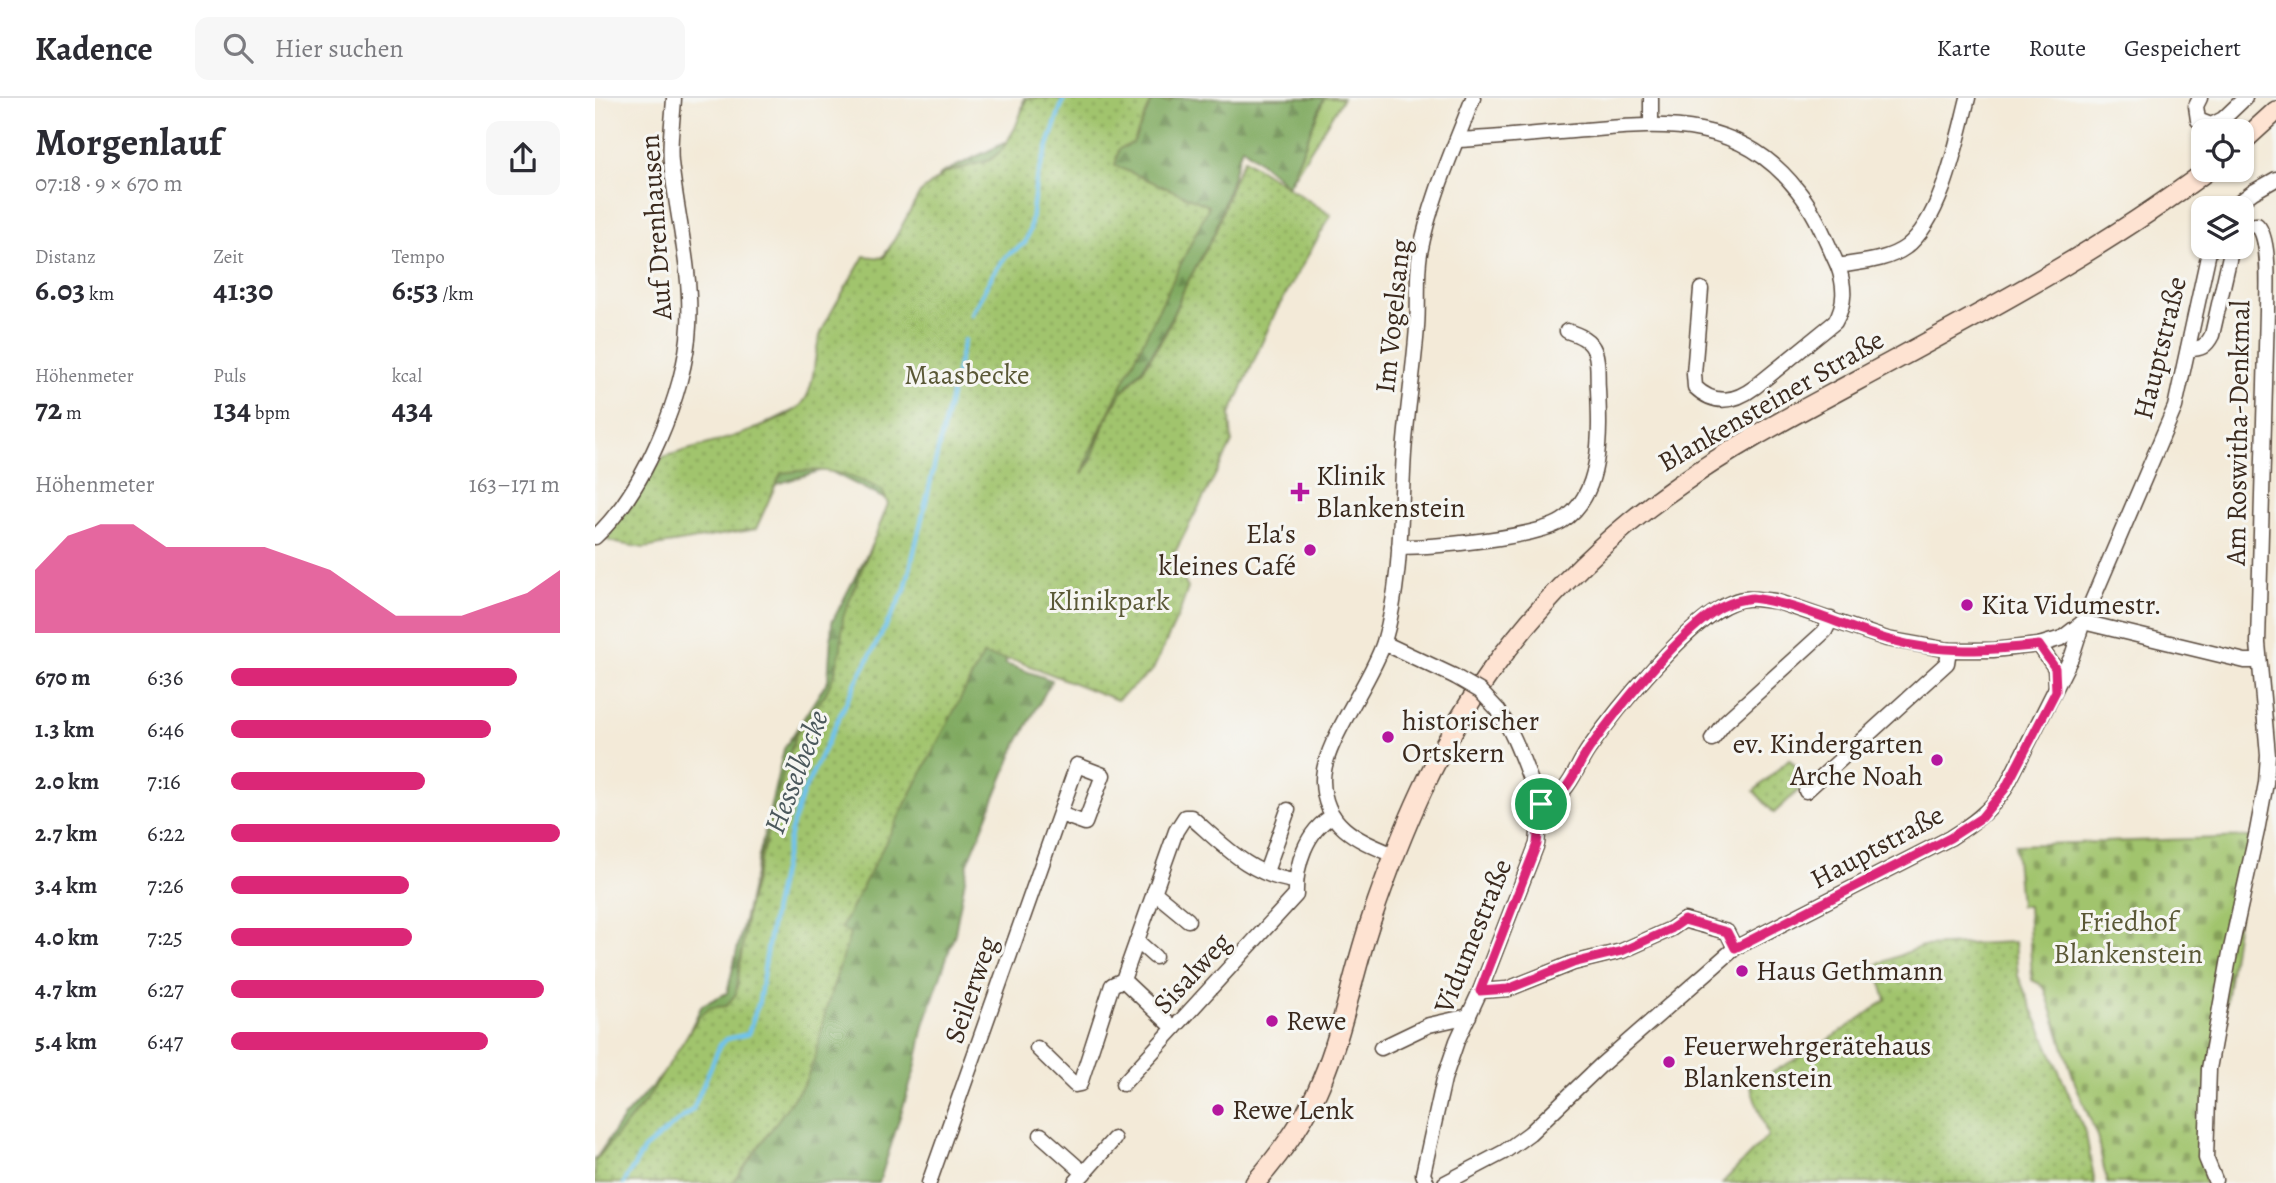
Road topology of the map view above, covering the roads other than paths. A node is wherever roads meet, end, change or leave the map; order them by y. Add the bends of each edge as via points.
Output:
1 (674, 98) edge
2 (1473, 98) edge
3 (1651, 98) edge
4 (1968, 98) edge
5 (2200, 98) edge
6 (2245, 98) edge
7 (2276, 111) edge
8 (1651, 124) junction
9 (2254, 131) edge
10 (1457, 140) junction
11 (2276, 179) edge
12 (2192, 182) edge
13 (2248, 196) edge
14 (2254, 225) edge
15 (2207, 259) edge
16 (2229, 259) edge
17 (1838, 266) junction
18 (1701, 289) dead end
19 (1567, 331) dead end
20 (2188, 349) junction
21 (595, 537) edge
22 (1399, 547) junction
23 (1831, 620) junction
24 (2083, 622) junction
25 (1384, 643) junction
26 (2039, 645) junction
27 (1949, 650) junction
28 (2259, 661) junction
29 (2056, 691) junction
30 (1712, 739) dead end
31 (1806, 791) dead end
32 (1541, 804) junction
33 (1287, 810) dead end
34 (1060, 814) dead end
35 (1333, 816) junction
36 (1394, 855) junction
37 (1266, 872) junction
38 (1296, 888) junction
39 (1154, 892) junction
40 (1188, 920) dead end
41 (1137, 941) junction
42 (1735, 948) junction
43 (1155, 957) dead end
44 (1123, 980) junction
45 (1480, 991) junction
46 (1469, 1016) junction
47 (1174, 1028) junction
48 (1037, 1048) dead end
49 (1381, 1048) dead end
50 (1123, 1084) dead end
51 (1041, 1135) dead end
52 (1114, 1139) dead end
53 (1080, 1178) edge
54 (2215, 1180) dead end
55 (929, 1183) edge
56 (1255, 1183) edge
57 (1427, 1183) edge
58 (1445, 1183) edge

1 - 21 street, Auf Drenhausen via 671,159 687,264 689,327 679,384 654,453 621,508
2 - 10 street, Im Vogelsang
3 - 8 street
4 - 17 street via 1946,177 1922,230 1905,248 1891,254
5 - 6 street via 2195,112 2198,120 2211,125
7 - 9 main road
8 - 10 street
8 - 17 street via 1705,130 1766,159 1805,200
10 - 22 street, Im Vogelsang via 1420,253
11 - 13 street
12 - 36 main road, Blankensteiner Straße via 2072,262 1736,447 1617,534 1540,609 1489,674 1459,718
14 - 28 street, Am Roswitha-Denkmal via 2264,234 2267,311
15 - 20 street, Hauptstraße
16 - 20 street, Am Roswitha-Denkmal via 2212,335 2201,349
17 - 18 street via 1844,299 1835,322 1755,387 1730,401 1707,397 1695,387
19 - 22 street via 1585,337 1595,352 1600,427 1591,485 1580,507 1560,522 1531,531
20 - 24 street, Hauptstraße via 2175,407
22 - 25 street, Im Vogelsang
23 - 27 street via 1887,639
23 - 30 street via 1825,631
23 - 32 street via 1752,598 1713,612 1682,639 1605,728 1557,798
24 - 26 street via 2062,638
24 - 28 street
24 - 29 street, Hauptstraße
25 - 32 street, bridge via 1480,691 1498,710 1517,743
25 - 35 street, Im Vogelsang via 1324,768 1325,797
26 - 27 street
26 - 29 street via 2055,668
27 - 31 street via 1947,663
28 - 54 street, Am Roswitha-Denkmal via 2266,783 2209,1069 2206,1158
29 - 42 street, Hauptstraße via 2005,789 1981,818
32 - 45 street, Vidumestraße via 1537,844
33 - 37 street
34 - 55 street, Seilerweg
35 - 36 street via 1350,835
35 - 38 street via 1312,833
36 - 56 main road, Blankensteiner Straße via 1323,1079 1294,1133
37 - 38 street
37 - 39 street via 1240,861 1191,817 1185,817
38 - 47 street, Sisalweg
39 - 40 street
39 - 41 street
41 - 43 street
41 - 44 street
42 - 45 street via 1727,932 1684,920 1622,951 1573,963 1508,989
42 - 58 street, Hauptstraße via 1530,1133
44 - 47 street
44 - 48 street via 1112,985 1080,1084 1075,1085
45 - 46 street, Vidumestraße
46 - 49 street via 1429,1025
46 - 57 street, Vidumestraße via 1444,1079 1423,1174
47 - 50 street, Sisalweg
51 - 53 street
52 - 53 street

